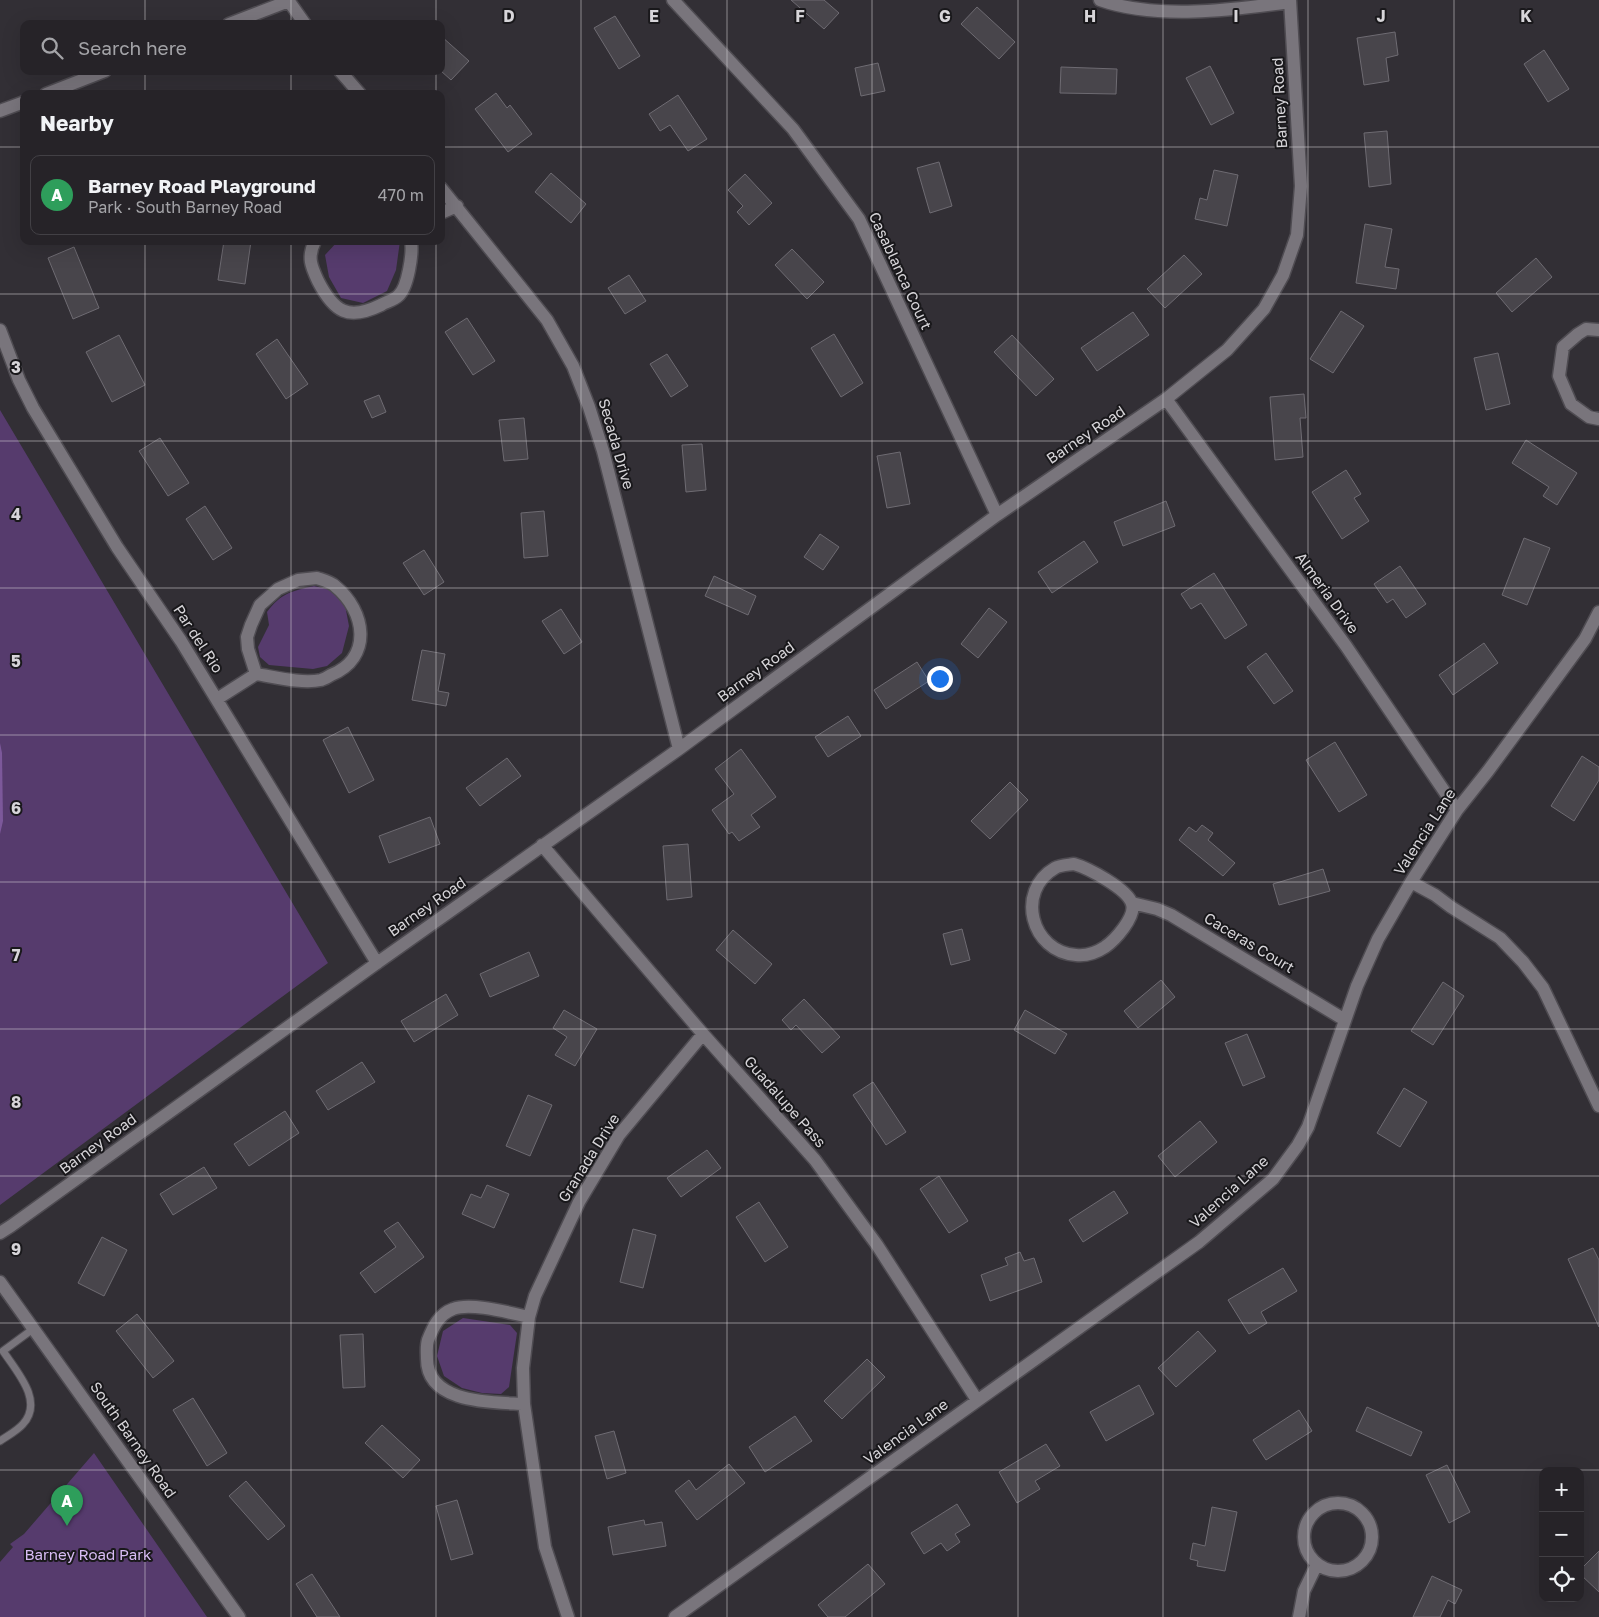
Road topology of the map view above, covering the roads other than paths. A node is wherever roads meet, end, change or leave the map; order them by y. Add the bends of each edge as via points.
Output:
1 (289, 0) edge
2 (673, 0) edge
3 (1100, 0) edge
4 (1290, 1) edge
5 (239, 20) edge
6 (302, 20) edge
7 (95, 75) edge
8 (343, 75) edge
9 (56, 90) edge
10 (357, 90) edge
11 (20, 104) edge
12 (0, 111) edge
13 (445, 192) edge
14 (457, 206) junction
15 (445, 211) edge
16 (313, 245) edge
17 (411, 245) edge
18 (0, 330) edge
19 (1599, 330) edge
20 (1166, 400) junction
21 (1599, 419) edge
22 (997, 515) junction
23 (1599, 612) edge
24 (256, 674) junction
25 (217, 698) junction
26 (680, 749) junction
27 (1457, 810) junction
28 (542, 845) junction
29 (1411, 882) junction
30 (1132, 903) junction
31 (377, 963) junction
32 (1345, 1020) junction
33 (703, 1034) junction
34 (1599, 1106) edge
35 (0, 1233) edge
36 (0, 1282) edge
37 (529, 1316) junction
38 (34, 1329) junction
39 (2, 1350) edge
40 (978, 1400) junction
41 (524, 1404) junction
42 (0, 1441) edge
43 (1317, 1564) junction
44 (238, 1617) edge
45 (568, 1617) edge
46 (675, 1617) edge
47 (1299, 1617) edge

1 - 5 street
1 - 6 street
2 - 22 street, Casablanca Court via 793,129 859,219
3 - 4 street via 1119,7 1177,12
4 - 20 street, Barney Road via 1301,186 1297,235 1283,275 1264,309 1227,350
7 - 9 street
8 - 10 street
11 - 12 street
13 - 14 street, Secada Drive
14 - 15 street
14 - 26 street, Secada Drive via 547,320 576,374 603,451
16 - 17 street via 310,266 334,306 346,313 367,312 400,296 407,280
18 - 25 street, Par del Rio via 34,408 117,548
19 - 21 street via 1586,329 1563,347 1559,376 1571,404
20 - 22 street, Barney Road
20 - 27 street, Almeria Drive via 1346,646
22 - 26 street, Barney Road
23 - 27 street, Valencia Lane via 1585,639
24 - 24 street via 321,680 350,664 356,656 361,630 358,616 334,584 318,578 298,580 278,589 260,605 247,637
24 - 25 street
25 - 31 street, Par del Rio
26 - 28 street, Barney Road
27 - 29 street, Valencia Lane
28 - 31 street, Barney Road
28 - 33 street, Guadalupe Pass
29 - 32 street, Valencia Lane via 1378,939
29 - 34 street via 1500,938 1523,962 1543,988
30 - 30 street, Caceras Court via 1095,872 1074,864 1056,868 1040,882 1035,891 1032,912 1038,932 1052,947 1082,955 1102,950 1111,943 1131,916
30 - 32 street, Caceras Court via 1170,915
31 - 35 street, Barney Road
32 - 40 street, Valencia Lane via 1308,1127 1273,1179 1199,1242
33 - 37 street, Granada Drive via 619,1134 579,1202
33 - 40 street, Guadalupe Pass via 815,1160 877,1245
36 - 38 street, South Barney Road
37 - 41 street, Granada Drive via 523,1368
37 - 41 street via 474,1306 453,1309 436,1321 427,1344 427,1366 434,1381 449,1393 474,1401
38 - 39 lane
38 - 44 street, South Barney Road
39 - 42 lane via 31,1397 31,1414
40 - 46 street, Valencia Lane
41 - 45 street, Granada Drive via 545,1547
43 - 43 street via 1305,1542 1306,1526 1311,1517 1327,1505 1338,1503 1348,1504 1365,1515 1373,1536 1366,1557 1358,1565 1343,1570 1327,1569
43 - 47 street via 1304,1591

